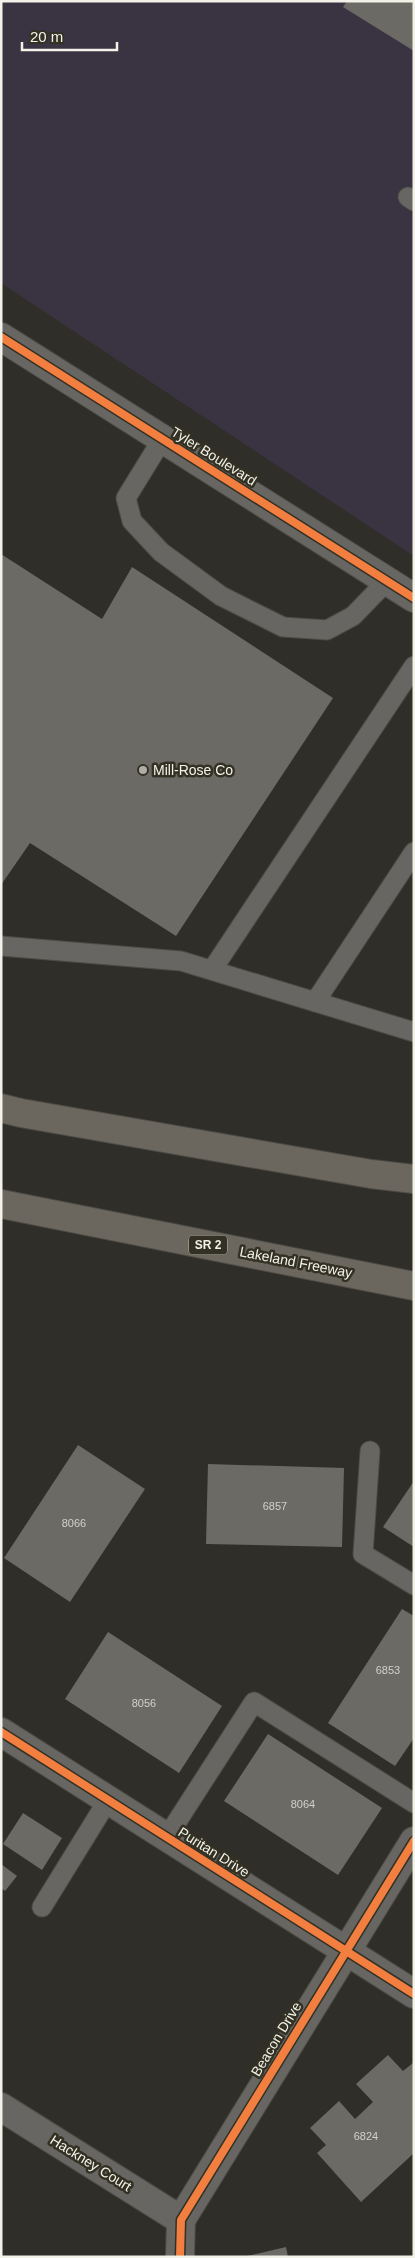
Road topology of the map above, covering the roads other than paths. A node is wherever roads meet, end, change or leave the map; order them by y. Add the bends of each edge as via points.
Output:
1 (1, 336) edge
2 (162, 438) junction
3 (387, 581) junction
4 (414, 598) edge
5 (414, 666) edge
6 (414, 852) edge
7 (1, 946) edge
8 (212, 970) junction
9 (315, 1002) junction
10 (414, 1032) edge
11 (1, 1108) edge
12 (414, 1179) edge
13 (1, 1204) edge
14 (414, 1286) edge
15 (370, 1451) dead end
16 (414, 1586) edge
17 (1, 1732) edge
18 (108, 1800) junction
19 (414, 1803) edge
20 (167, 1838) junction
21 (414, 1841) edge
22 (42, 1907) dead end
23 (346, 1950) junction
24 (414, 1994) edge
25 (1, 2107) edge
26 (181, 2220) junction
27 (180, 2257) edge

1 - 2 street, Tyler Boulevard
2 - 3 street, Tyler Boulevard
2 - 3 lane via 126,498 132,521 161,552 220,596 283,627 327,630 353,616
3 - 4 street, Tyler Boulevard
5 - 8 lane
6 - 9 lane
7 - 8 lane via 181,961
8 - 9 lane
9 - 10 lane
11 - 12 highway
13 - 14 highway, Lakeland Freeway / SR 2
15 - 16 lane via 363,1554
17 - 18 street, Puritan Drive
18 - 20 street, Puritan Drive
18 - 22 lane
19 - 20 lane via 254,1702
20 - 23 street, Puritan Drive
21 - 23 street, Beacon Drive
23 - 24 street, Puritan Drive
23 - 26 street, Beacon Drive
25 - 26 street, Hackney Court
26 - 27 street, Beacon Drive

